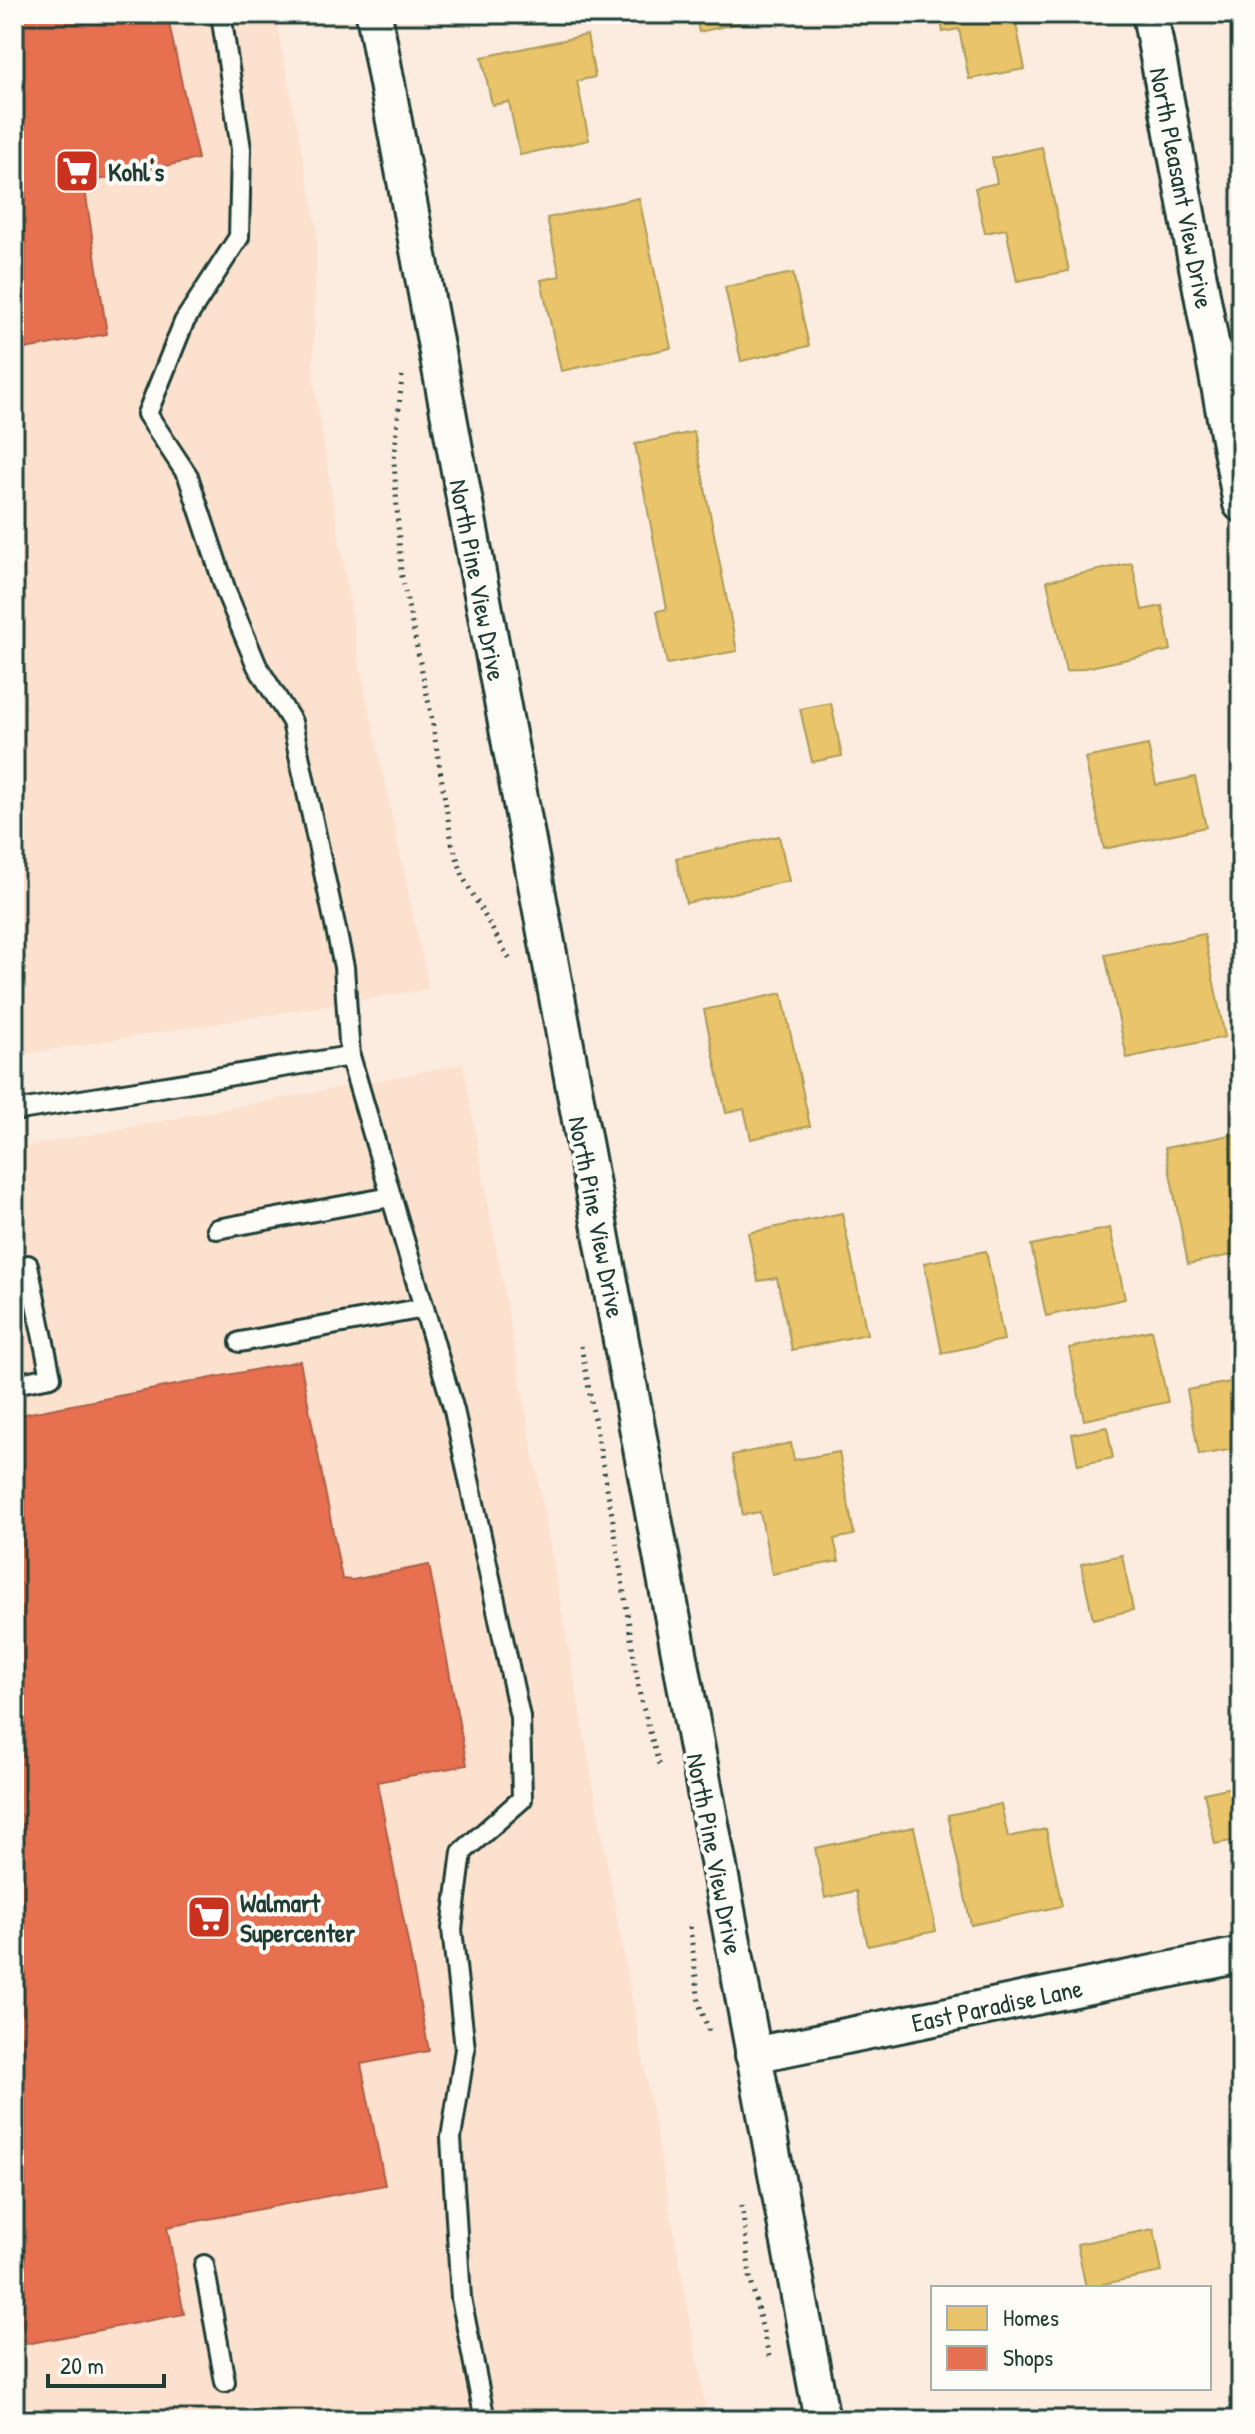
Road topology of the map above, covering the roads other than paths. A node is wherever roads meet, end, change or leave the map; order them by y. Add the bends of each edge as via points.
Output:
1 (221, 14) edge
2 (374, 14) edge
3 (1150, 14) edge
4 (1241, 504) edge
5 (350, 1056) junction
6 (14, 1111) edge
7 (391, 1197) junction
8 (217, 1229) dead end
9 (28, 1265) dead end
10 (424, 1308) junction
11 (240, 1342) dead end
12 (14, 1384) edge
13 (1241, 1955) edge
14 (753, 2055) junction
15 (204, 2265) dead end
16 (225, 2382) dead end
17 (485, 2420) edge
18 (822, 2420) edge

1 - 5 lane via 241,149 239,237 184,322 147,414 188,476 251,652 292,722 344,967
2 - 14 street, North Pine View Drive
3 - 4 street, North Pleasant View Drive
5 - 6 lane
5 - 7 lane
7 - 8 lane
7 - 10 lane
9 - 12 lane via 51,1377
10 - 11 lane
10 - 17 lane via 454,1410 520,1717 522,1799 462,1852 452,1929 465,2049 451,2138 461,2298
13 - 14 street, East Paradise Lane
14 - 18 street, North Pine View Drive
15 - 16 lane

